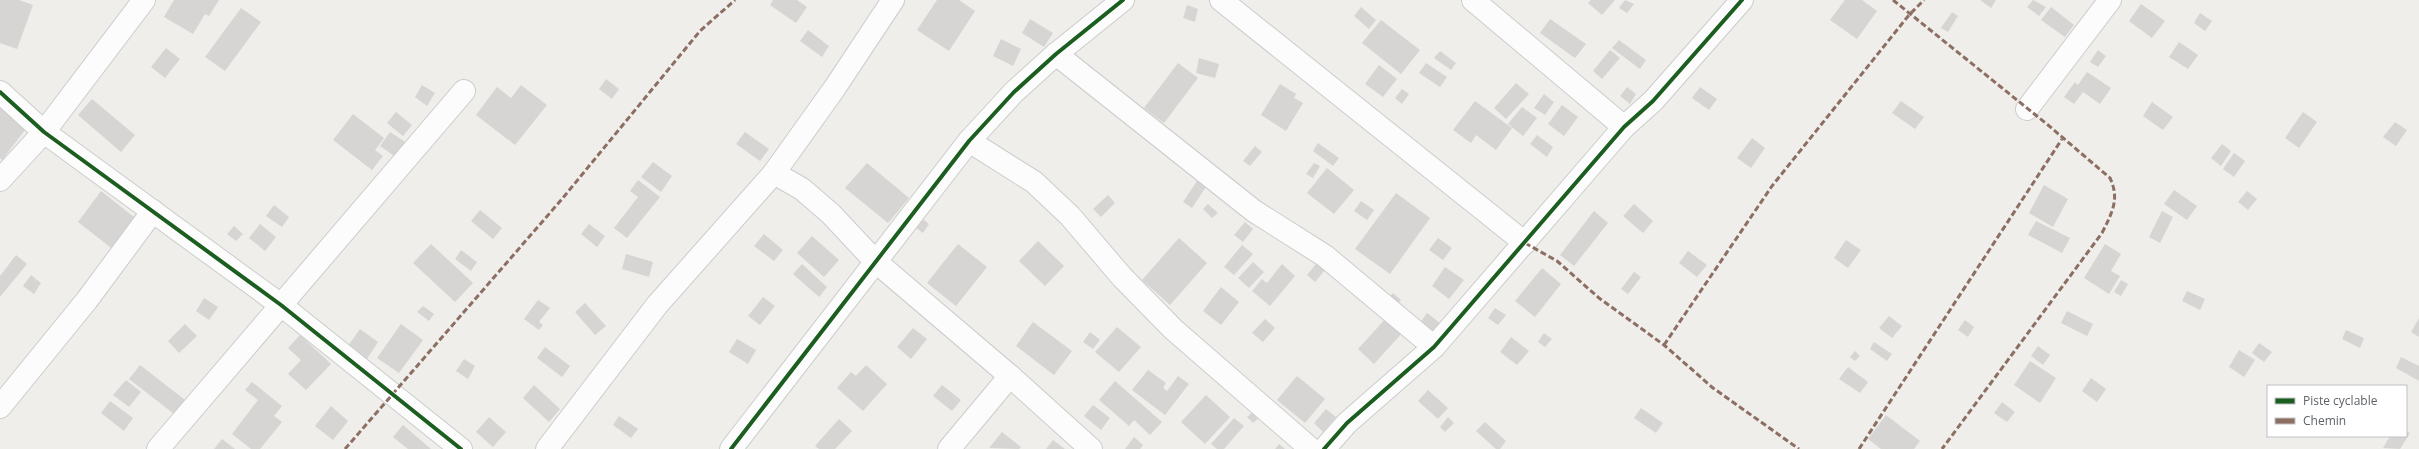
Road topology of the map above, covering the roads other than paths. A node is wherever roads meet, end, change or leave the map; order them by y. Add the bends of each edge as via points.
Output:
1 (144, 0) edge
2 (893, 0) edge
3 (1123, 0) edge
4 (1221, 0) edge
5 (1473, 0) edge
6 (1742, 0) edge
7 (2110, 0) edge
8 (1056, 54) junction
9 (464, 90) dead end
10 (0, 92) edge
11 (2027, 109) dead end
12 (1624, 127) junction
13 (44, 132) junction
14 (969, 141) junction
15 (774, 173) junction
16 (0, 180) edge
17 (153, 212) junction
18 (1526, 243) junction
19 (875, 261) junction
20 (282, 305) junction
21 (1434, 347) junction
22 (1010, 376) junction
23 (0, 407) edge
24 (158, 449) edge
25 (461, 449) edge
26 (548, 449) edge
27 (731, 449) edge
28 (949, 449) edge
29 (1091, 449) edge
30 (1311, 449) edge
31 (1324, 449) edge

1 - 13 street
2 - 15 street
3 - 8 street
4 - 18 street
5 - 12 street
6 - 12 street via 1653,100
7 - 11 street
8 - 14 street via 1014,92
8 - 21 street via 1254,211 1325,256
9 - 20 street
10 - 13 street
12 - 18 street
13 - 16 street
13 - 17 street
14 - 19 street
14 - 30 street via 1034,182 1070,216 1122,277 1173,329
15 - 19 street via 802,189 832,214
15 - 26 street via 657,305
17 - 20 street
17 - 23 street via 87,300
18 - 21 street
19 - 22 street
19 - 27 street
20 - 24 street
20 - 25 street
21 - 31 street via 1347,423
22 - 28 street
22 - 29 street

